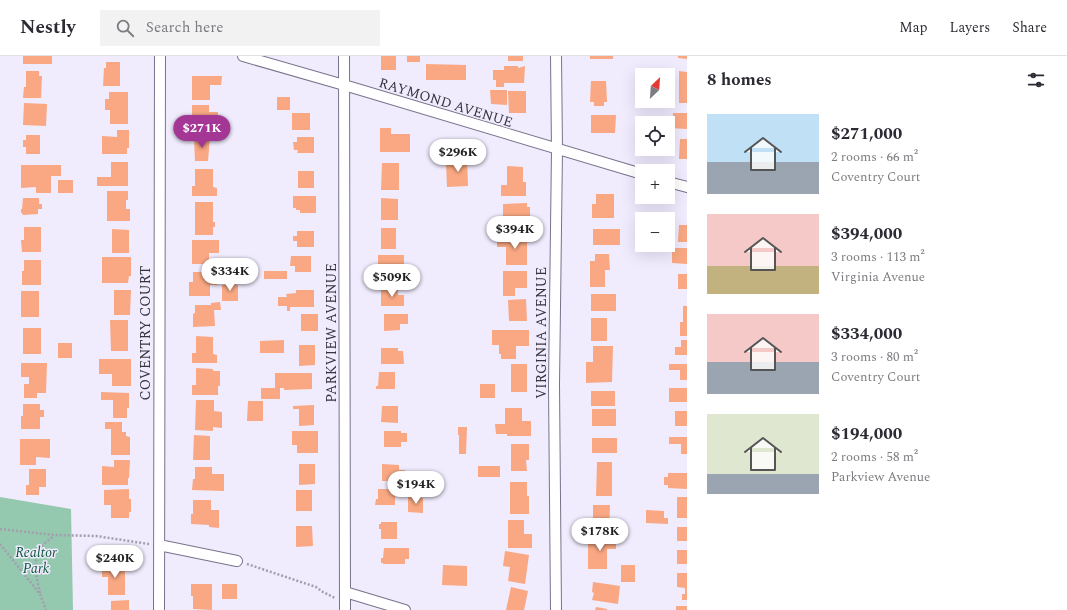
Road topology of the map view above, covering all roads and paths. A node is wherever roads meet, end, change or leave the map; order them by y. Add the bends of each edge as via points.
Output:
1 (160, 56) edge
2 (243, 56) edge
3 (344, 56) edge
4 (556, 56) edge
5 (344, 85) junction
6 (557, 150) junction
7 (635, 172) edge
8 (675, 184) edge
9 (687, 187) edge
10 (0, 529) edge
11 (54, 535) junction
12 (140, 543) dead end
13 (0, 544) edge
14 (159, 545) junction
15 (237, 561) joint
16 (345, 592) junction
17 (40, 594) junction
18 (336, 598) dead end
19 (46, 610) edge
20 (159, 610) edge
21 (345, 610) edge
22 (405, 610) edge
23 (556, 610) edge

1 - 14 street, COVENTRY COURT
2 - 5 street, RAYMOND AVENUE
3 - 5 street, PARKVIEW AVENUE
4 - 6 street, VIRGINIA AVENUE
5 - 6 street, RAYMOND AVENUE
5 - 16 street, PARKVIEW AVENUE
6 - 7 street, RAYMOND AVENUE
6 - 23 street, VIRGINIA AVENUE via 554,385
8 - 9 street
10 - 11 path
11 - 12 path via 96,536
11 - 17 path via 42,546 36,557
13 - 17 path
14 - 15 street
14 - 20 street, COVENTRY COURT
15 - 18 path via 316,587
16 - 21 street, PARKVIEW AVENUE
16 - 22 street
17 - 19 path

